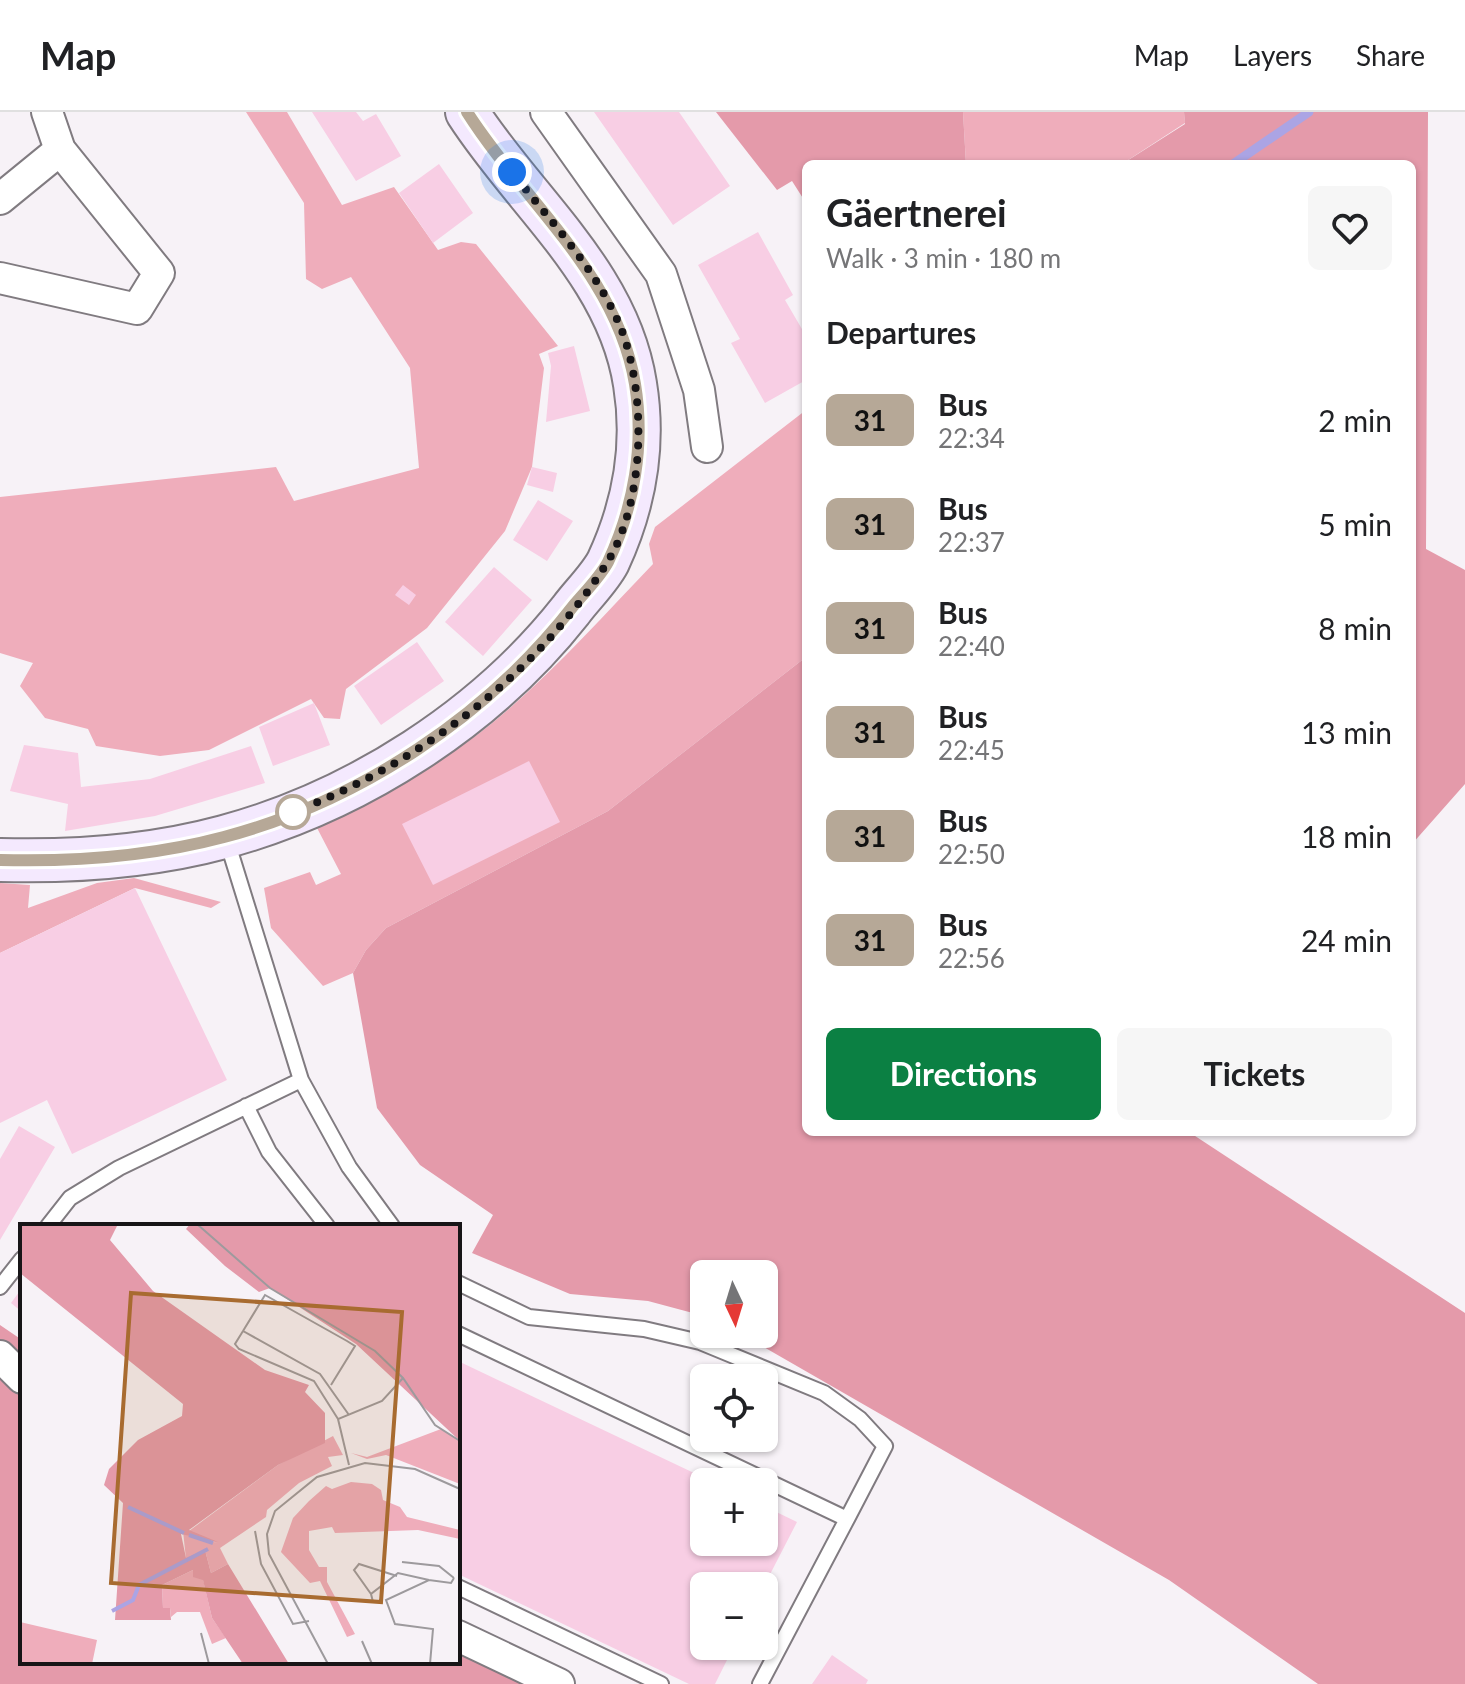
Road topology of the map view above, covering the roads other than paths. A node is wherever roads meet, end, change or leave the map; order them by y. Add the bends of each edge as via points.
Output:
1 (47, 112) edge
2 (467, 112) edge
3 (546, 112) edge
4 (60, 150) junction
5 (0, 199) edge
6 (0, 278) edge
7 (707, 447) dead end
8 (226, 837) junction
9 (0, 860) edge
10 (301, 1080) junction
11 (246, 1106) junction
12 (50, 1224) edge
13 (325, 1224) edge
14 (391, 1224) edge
15 (20, 1262) edge
16 (460, 1284) edge
17 (0, 1287) edge
18 (460, 1335) edge
19 (0, 1356) edge
20 (20, 1376) edge
21 (847, 1519) junction
22 (460, 1588) edge
23 (460, 1637) edge
24 (559, 1684) edge
25 (661, 1684) edge
26 (760, 1684) edge

1 - 4 street
2 - 8 main road via 588,270 621,331 635,383 640,438 631,500 607,565 545,642 476,709 392,764 315,804
3 - 7 street via 661,274 699,390
4 - 5 street
4 - 6 street via 159,273 137,309
8 - 9 main road via 141,855
8 - 10 lane
10 - 11 lane
10 - 14 lane via 349,1167
11 - 12 lane via 70,1198
11 - 13 lane via 269,1152
15 - 17 lane
16 - 21 lane via 529,1317 644,1329 700,1342 824,1393 885,1446
18 - 21 lane
19 - 20 street
21 - 26 lane
22 - 25 lane
23 - 24 street

